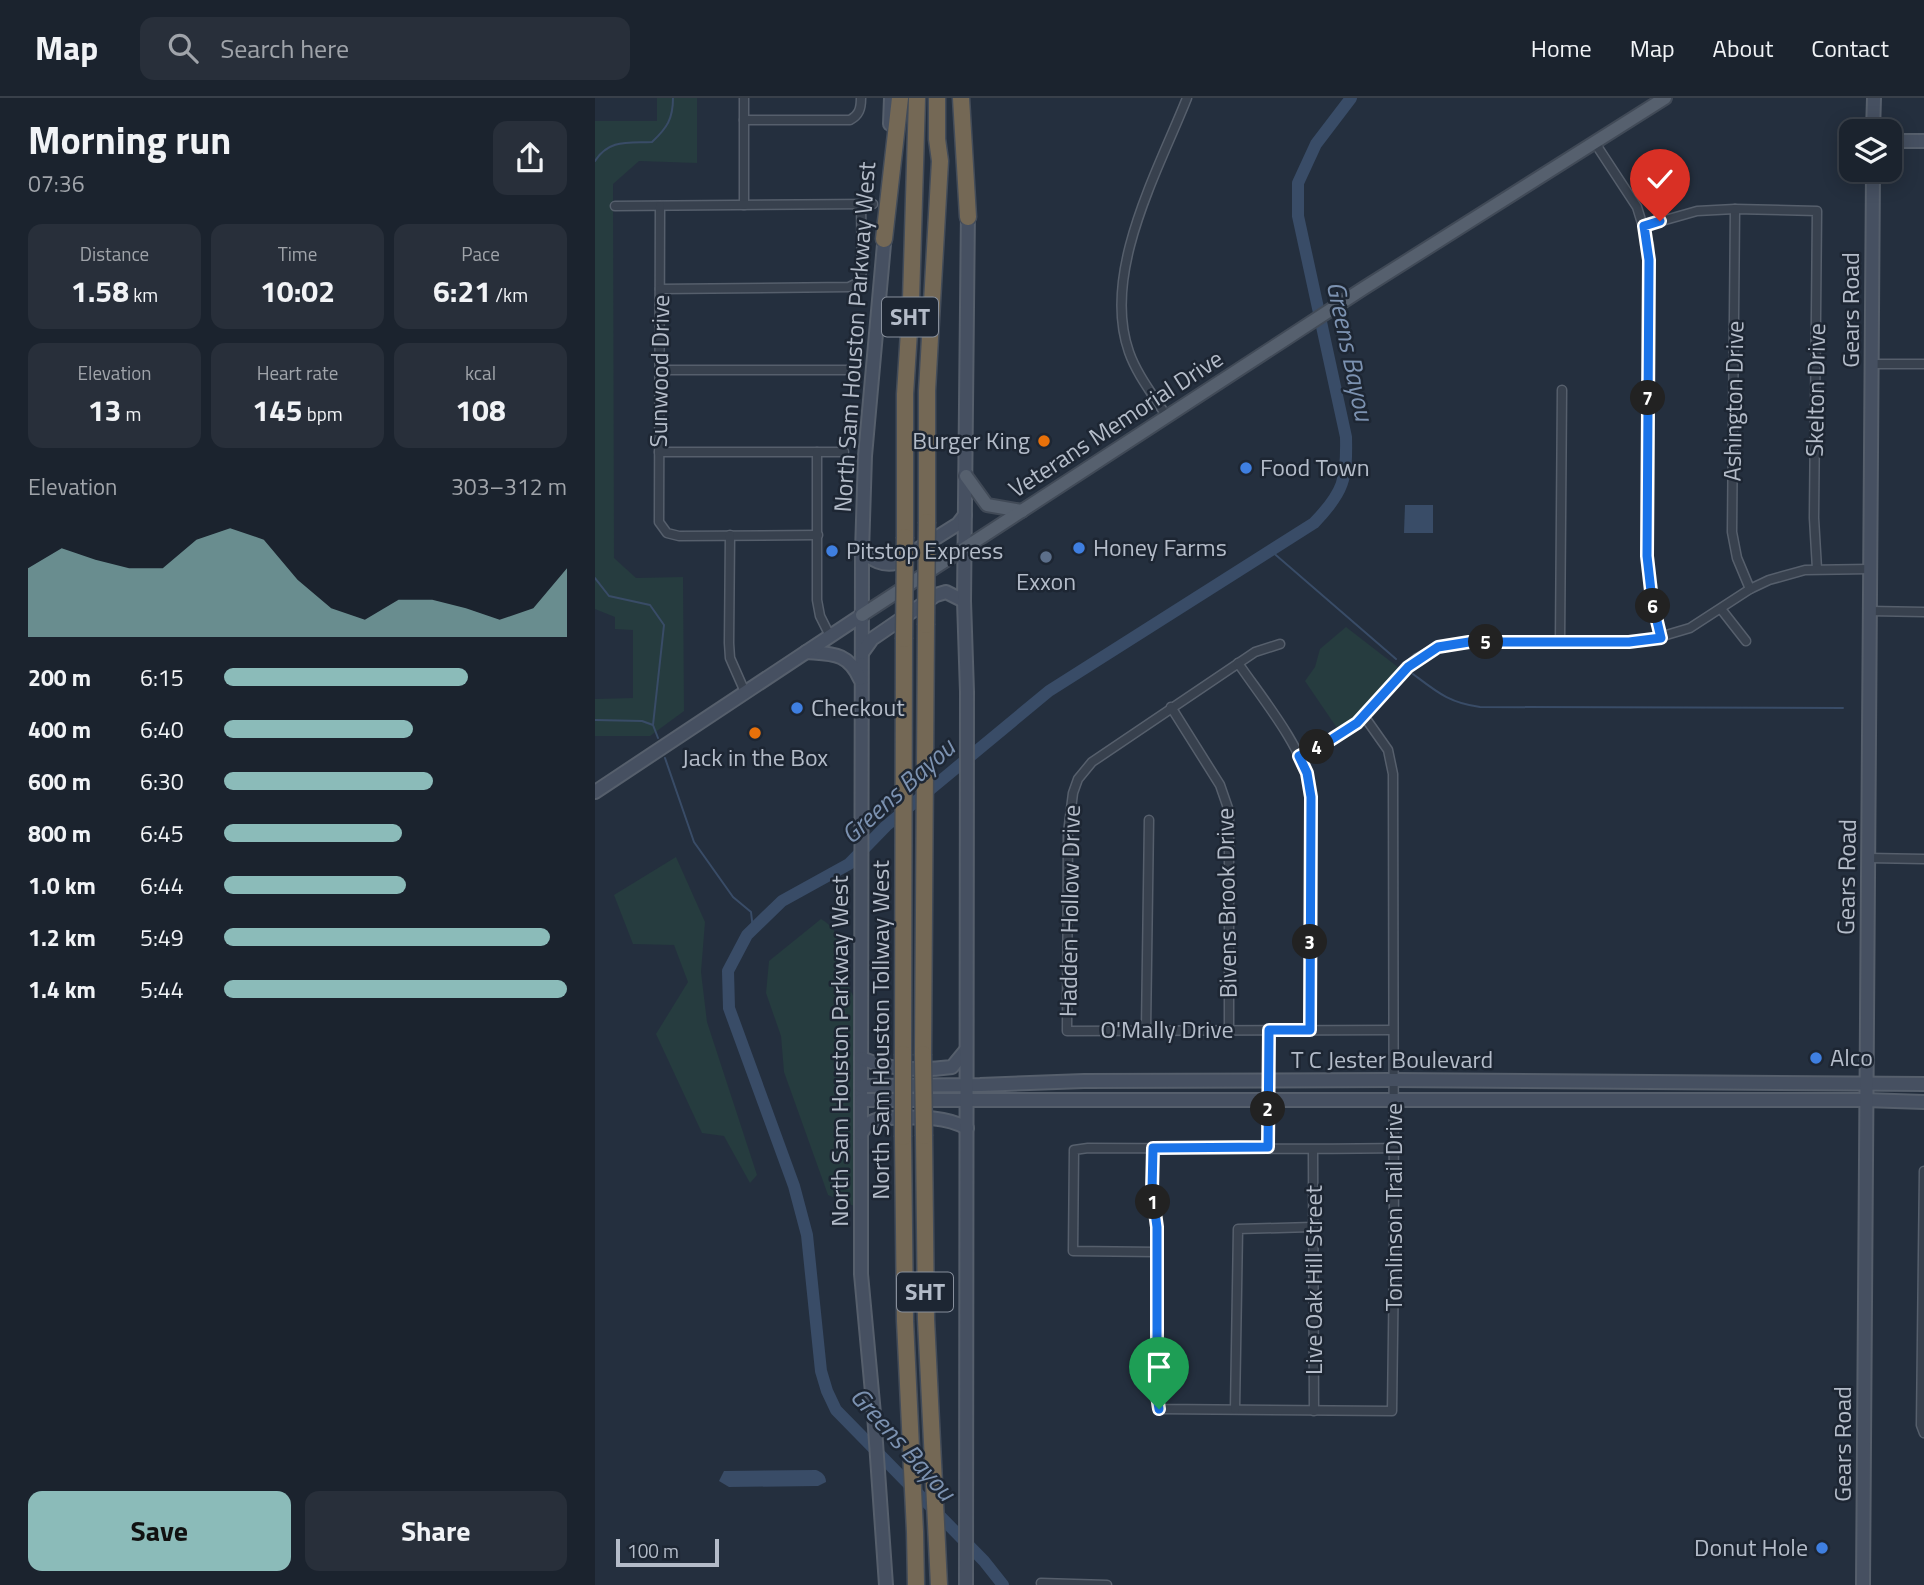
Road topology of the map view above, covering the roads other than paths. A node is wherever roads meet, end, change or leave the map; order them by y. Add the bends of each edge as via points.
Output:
1 (744, 98) edge
2 (861, 98) edge
3 (891, 98) edge
4 (900, 98) edge
5 (917, 98) edge
6 (937, 98) edge
7 (947, 98) edge
8 (961, 98) edge
9 (969, 98) edge
10 (1187, 98) edge
11 (1665, 98) edge
12 (1874, 98) edge
13 (1873, 119) edge
14 (744, 120) junction
15 (1902, 141) edge
16 (1924, 141) edge
17 (1595, 143) junction
18 (940, 162) junction
19 (1873, 182) edge
20 (861, 204) junction
21 (873, 204) dead end
22 (744, 205) junction
23 (615, 206) dead end
24 (660, 206) junction
25 (1735, 209) junction
26 (968, 218) junction
27 (1644, 226) junction
28 (884, 239) junction
29 (660, 289) junction
30 (1872, 364) junction
31 (1924, 364) edge
32 (660, 370) junction
33 (851, 370) dead end
34 (1562, 390) dead end
35 (1167, 417) junction
36 (659, 452) junction
37 (817, 452) junction
38 (844, 452) dead end
39 (966, 476) junction
40 (1022, 511) junction
41 (965, 515) junction
42 (730, 535) junction
43 (818, 535) junction
44 (965, 548) junction
45 (862, 552) junction
46 (1817, 569) junction
47 (1870, 569) junction
48 (1750, 589) junction
49 (964, 601) junction
50 (1721, 609) junction
51 (1870, 611) junction
52 (1924, 612) edge
53 (862, 615) junction
54 (830, 636) junction
55 (1661, 638) junction
56 (1746, 641) dead end
57 (1560, 643) junction
58 (1280, 644) dead end
59 (806, 652) junction
60 (862, 654) junction
61 (1238, 663) junction
62 (862, 682) junction
63 (745, 692) junction
64 (1171, 707) junction
65 (1364, 716) junction
66 (1299, 756) junction
67 (595, 792) edge
68 (1149, 820) dead end
69 (1869, 858) junction
70 (1924, 859) edge
71 (1146, 1030) junction
72 (1229, 1030) junction
73 (1269, 1030) junction
74 (1310, 1030) junction
75 (1393, 1030) junction
76 (1067, 1031) joint
77 (967, 1048) junction
78 (861, 1058) junction
79 (1393, 1080) junction
80 (1150, 1081) junction
81 (1269, 1081) junction
82 (1588, 1081) junction
83 (1744, 1083) junction
84 (1865, 1083) junction
85 (1924, 1084) edge
86 (967, 1086) junction
87 (861, 1093) junction
88 (967, 1099) junction
89 (1149, 1099) junction
90 (1268, 1099) junction
91 (1393, 1099) junction
92 (1587, 1100) junction
93 (1744, 1100) junction
94 (1865, 1100) junction
95 (1924, 1102) edge
96 (967, 1128) junction
97 (861, 1136) junction
98 (1268, 1147) junction
99 (1153, 1148) junction
100 (1393, 1148) junction
101 (1313, 1150) junction
102 (1924, 1171) edge
103 (1312, 1227) junction
104 (1157, 1252) junction
105 (1235, 1409) junction
106 (1314, 1411) junction
107 (1924, 1433) edge
108 (1041, 1583) dead end
109 (965, 1584) edge
110 (886, 1585) edge
111 (916, 1585) edge
112 (939, 1585) edge
113 (1107, 1585) edge
114 (1863, 1585) edge

1 - 14 street
2 - 14 street via 857,116 850,120
3 - 28 main road, North Sam Houston Parkway West
4 - 28 highway
5 - 111 highway, North Sam Houston Tollway West / SHT, bridge via 905,394 903,1054 905,1321
6 - 18 highway, North Sam Houston Tollway West / SHT
7 - 18 highway, North Sam Houston Tollway West / SHT
8 - 26 highway
9 - 26 main road
10 - 35 street via 1128,247 1122,286 1122,324 1130,355
11 - 17 main road, Veterans Memorial Drive
12 - 13 main road
14 - 22 street
15 - 16 main road
17 - 27 street via 1637,207
17 - 35 main road, Veterans Memorial Drive
18 - 112 highway, North Sam Houston Tollway West / SHT, bridge via 927,391 923,1054 926,1319
19 - 30 main road, Gears Road
20 - 21 street
20 - 22 street
20 - 29 street via 862,272 849,287
22 - 24 street
23 - 24 street
24 - 29 street, Sunwood Drive
25 - 27 street via 1697,211
25 - 46 street, Skelton Drive via 1817,211
25 - 48 street, Ashington Drive via 1733,532 1737,558
26 - 39 main road
27 - 55 street via 1649,260 1647,556
28 - 45 main road, North Sam Houston Parkway West via 865,456
29 - 32 street, Sunwood Drive
30 - 31 street
30 - 47 main road, Gears Road
32 - 33 street
32 - 36 street, Sunwood Drive
34 - 57 street
35 - 40 main road, Veterans Memorial Drive
36 - 37 street
36 - 42 street, Sunwood Drive via 659,522 667,533
37 - 38 street
37 - 43 street
39 - 40 main road via 987,505
39 - 41 main road
40 - 44 main road, Veterans Memorial Drive
41 - 44 main road
41 - 45 main road via 896,563 887,565
42 - 43 street
42 - 63 street via 730,658
43 - 54 street via 817,600
44 - 49 main road
44 - 53 main road, Veterans Memorial Drive
45 - 53 main road, North Sam Houston Parkway West
46 - 47 street
46 - 48 street via 1787,574
47 - 51 main road, Gears Road
48 - 50 street
49 - 60 main road via 946,592 936,595 871,639
49 - 77 main road
50 - 55 street via 1690,628
50 - 56 street
51 - 52 street
51 - 69 main road, Gears Road
53 - 54 main road, Veterans Memorial Drive
53 - 60 main road, North Sam Houston Parkway West
54 - 59 main road, Veterans Memorial Drive
55 - 57 street
57 - 65 street via 1469,642 1438,647 1408,667
58 - 61 street, Hadden Hollow Drive via 1264,647
59 - 62 main road via 846,659
59 - 63 main road, Veterans Memorial Drive
60 - 62 main road, North Sam Houston Parkway West
61 - 64 street, Hadden Hollow Drive
61 - 66 street
62 - 78 main road, North Sam Houston Parkway West
63 - 67 main road, Veterans Memorial Drive
64 - 72 street, Bivens Brook Drive via 1220,785 1229,811
64 - 76 street, Hadden Hollow Drive via 1103,752 1075,785 1067,833
65 - 66 street
65 - 75 street, Tomlinson Trail Drive via 1388,750 1394,775
66 - 74 street via 1311,797
68 - 71 street
69 - 70 street
69 - 84 main road, Gears Road
71 - 72 street, O'Mally Drive
71 - 76 street, O'Mally Drive
72 - 73 street, O'Mally Drive
73 - 74 street, O'Mally Drive
73 - 81 street
74 - 75 street, O'Mally Drive
75 - 79 street, Tomlinson Trail Drive
77 - 78 main road via 952,1067 884,1068
77 - 86 main road
78 - 87 main road, North Sam Houston Parkway West
79 - 81 main road, T C Jester Boulevard
79 - 82 main road, T C Jester Boulevard
79 - 91 street, Tomlinson Trail Drive
80 - 81 main road, T C Jester Boulevard
80 - 86 main road, T C Jester Boulevard
80 - 89 main road
81 - 90 street
82 - 83 main road, T C Jester Boulevard
82 - 92 main road
83 - 84 main road, T C Jester Boulevard
83 - 93 main road
84 - 85 main road, T C Jester Boulevard
84 - 94 main road, Gears Road
86 - 87 main road, T C Jester Boulevard
86 - 88 main road
87 - 88 main road, T C Jester Boulevard
87 - 97 main road, North Sam Houston Parkway West
88 - 89 main road, T C Jester Boulevard
88 - 96 main road
89 - 90 main road, T C Jester Boulevard
90 - 91 main road, T C Jester Boulevard
90 - 98 street
91 - 92 main road, T C Jester Boulevard
91 - 100 street, Tomlinson Trail Drive
92 - 93 main road, T C Jester Boulevard
93 - 94 main road, T C Jester Boulevard
94 - 95 main road, T C Jester Boulevard
94 - 114 main road, Gears Road
96 - 97 main road via 942,1118 882,1118 873,1120
96 - 109 main road
97 - 110 main road, North Sam Houston Parkway West via 861,1274
98 - 99 street
98 - 101 street
99 - 104 street
99 - 104 street via 1074,1150 1073,1251
100 - 101 street
100 - 106 street, Tomlinson Trail Drive via 1392,1411
101 - 103 street, Live Oak Hill Street
102 - 107 street
103 - 105 street via 1238,1229
103 - 106 street, Live Oak Hill Street
104 - 105 street via 1159,1409
105 - 106 street
108 - 113 street

